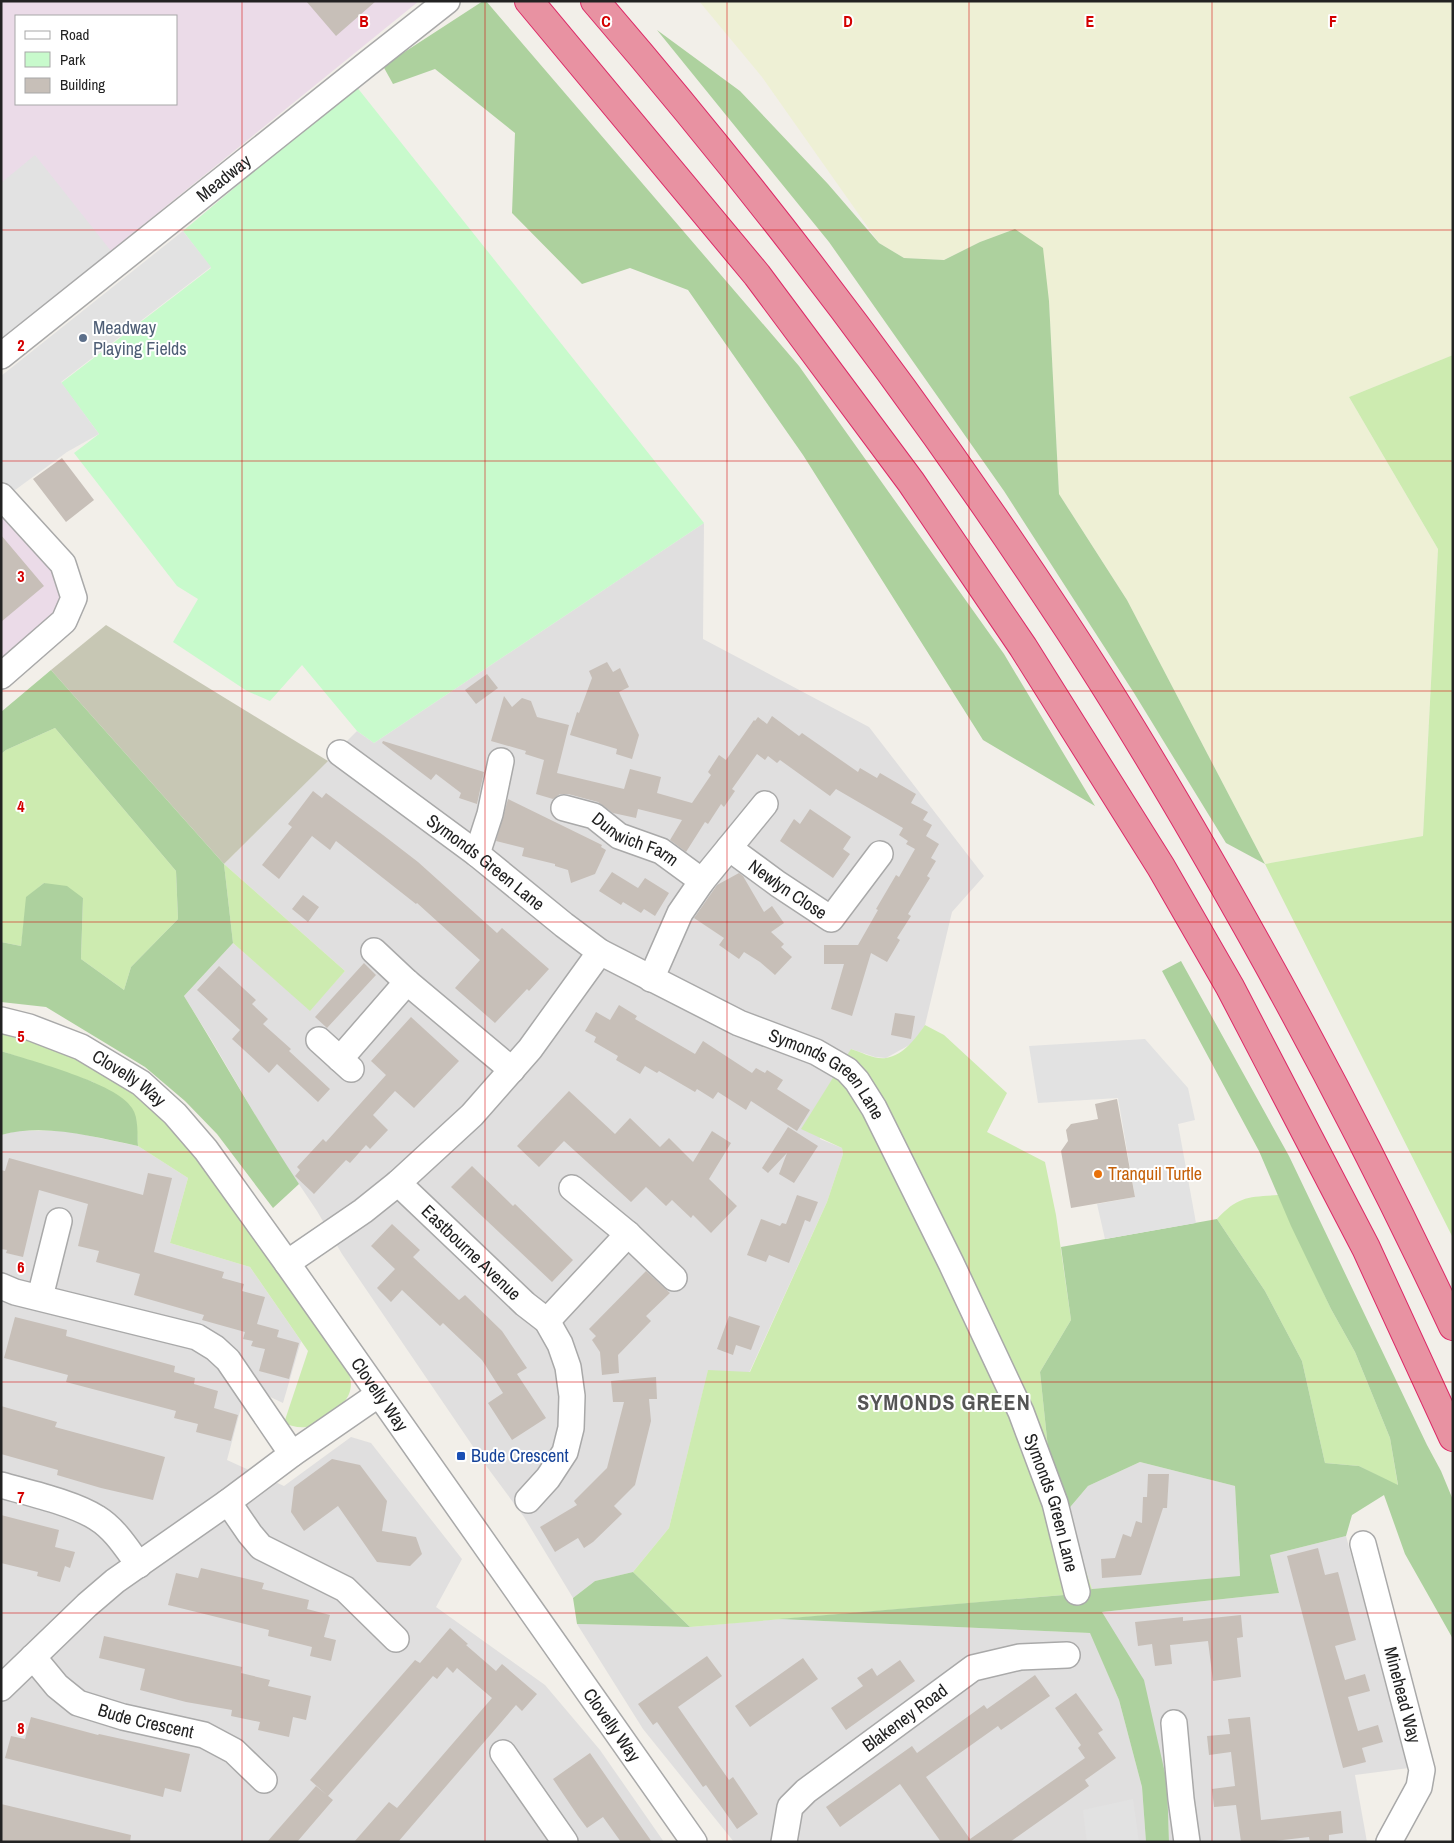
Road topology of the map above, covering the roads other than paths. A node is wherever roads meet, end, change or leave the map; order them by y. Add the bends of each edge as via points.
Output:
1 (447, 1) edge
2 (595, 1) edge
3 (531, 3) edge
4 (1, 356) edge
5 (1, 496) edge
6 (1, 676) edge
7 (340, 753) dead end
8 (501, 761) dead end
9 (764, 804) dead end
10 (564, 808) dead end
11 (729, 848) junction
12 (477, 854) junction
13 (880, 854) dead end
14 (702, 881) junction
15 (374, 951) dead end
16 (600, 952) junction
17 (651, 979) junction
18 (407, 982) junction
19 (1, 1020) edge
20 (319, 1040) dead end
21 (512, 1070) junction
22 (398, 1183) junction
23 (572, 1188) dead end
24 (59, 1221) dead end
25 (628, 1234) junction
26 (287, 1262) junction
27 (674, 1278) dead end
28 (1, 1286) edge
29 (40, 1297) junction
30 (547, 1320) junction
31 (1453, 1326) edge
32 (379, 1394) junction
33 (1453, 1437) edge
34 (292, 1454) junction
35 (1, 1485) edge
36 (528, 1500) dead end
37 (228, 1502) junction
38 (1363, 1544) dead end
39 (139, 1565) junction
40 (1077, 1592) dead end
41 (396, 1639) dead end
42 (1068, 1655) dead end
43 (33, 1657) junction
44 (1, 1688) edge
45 (1174, 1724) dead end
46 (503, 1753) dead end
47 (264, 1780) dead end
48 (565, 1842) edge
49 (694, 1842) edge
50 (784, 1842) edge
51 (1187, 1842) edge
52 (1389, 1842) edge

1 - 4 street, Meadway
2 - 31 highway via 801,252 902,388 1061,618 1137,738 1266,960 1396,1206
3 - 33 highway via 757,275 911,482 1028,655 1156,859 1230,987 1366,1248
5 - 6 street via 63,564 74,598 64,620
7 - 12 street, Symonds Green Lane
8 - 12 street via 490,814
9 - 11 street, Newlyn Close
10 - 14 street, Dunwich Farm via 594,816 619,836 662,852
11 - 13 street, Newlyn Close via 831,920
11 - 14 street, Newlyn Close
12 - 16 street, Symonds Green Lane
14 - 17 street, Newlyn Close via 680,913
15 - 18 street
16 - 17 street, Symonds Green Lane
16 - 21 street via 560,1010
17 - 40 street, Symonds Green Lane via 739,1023 816,1052 842,1067 857,1081 874,1108 947,1254 1021,1412 1055,1503
18 - 20 street via 345,1064
18 - 21 street
19 - 26 street, Clovelly Way via 81,1047 141,1083 175,1114 206,1150
21 - 22 street via 472,1115
22 - 26 street via 363,1211
22 - 30 street, Eastbourne Avenue via 525,1304
23 - 25 street
24 - 29 street
25 - 27 street
25 - 30 street
26 - 32 street, Clovelly Way
28 - 29 street
29 - 34 street via 197,1337 215,1348 228,1360
30 - 36 street, Eastbourne Avenue via 568,1367 572,1396 571,1428 566,1452
32 - 34 street
32 - 49 street, Clovelly Way
34 - 37 street
35 - 39 street via 97,1518
37 - 39 street
37 - 41 street via 261,1547 345,1589
38 - 52 street, Minehead Way via 1422,1770 1419,1787
39 - 43 street via 86,1604
42 - 50 street, Blakeney Road via 1020,1657 974,1668 806,1791 790,1807
43 - 44 street
43 - 47 street, Bude Crescent via 57,1686 78,1703 204,1735 234,1752
45 - 51 street
46 - 48 street

